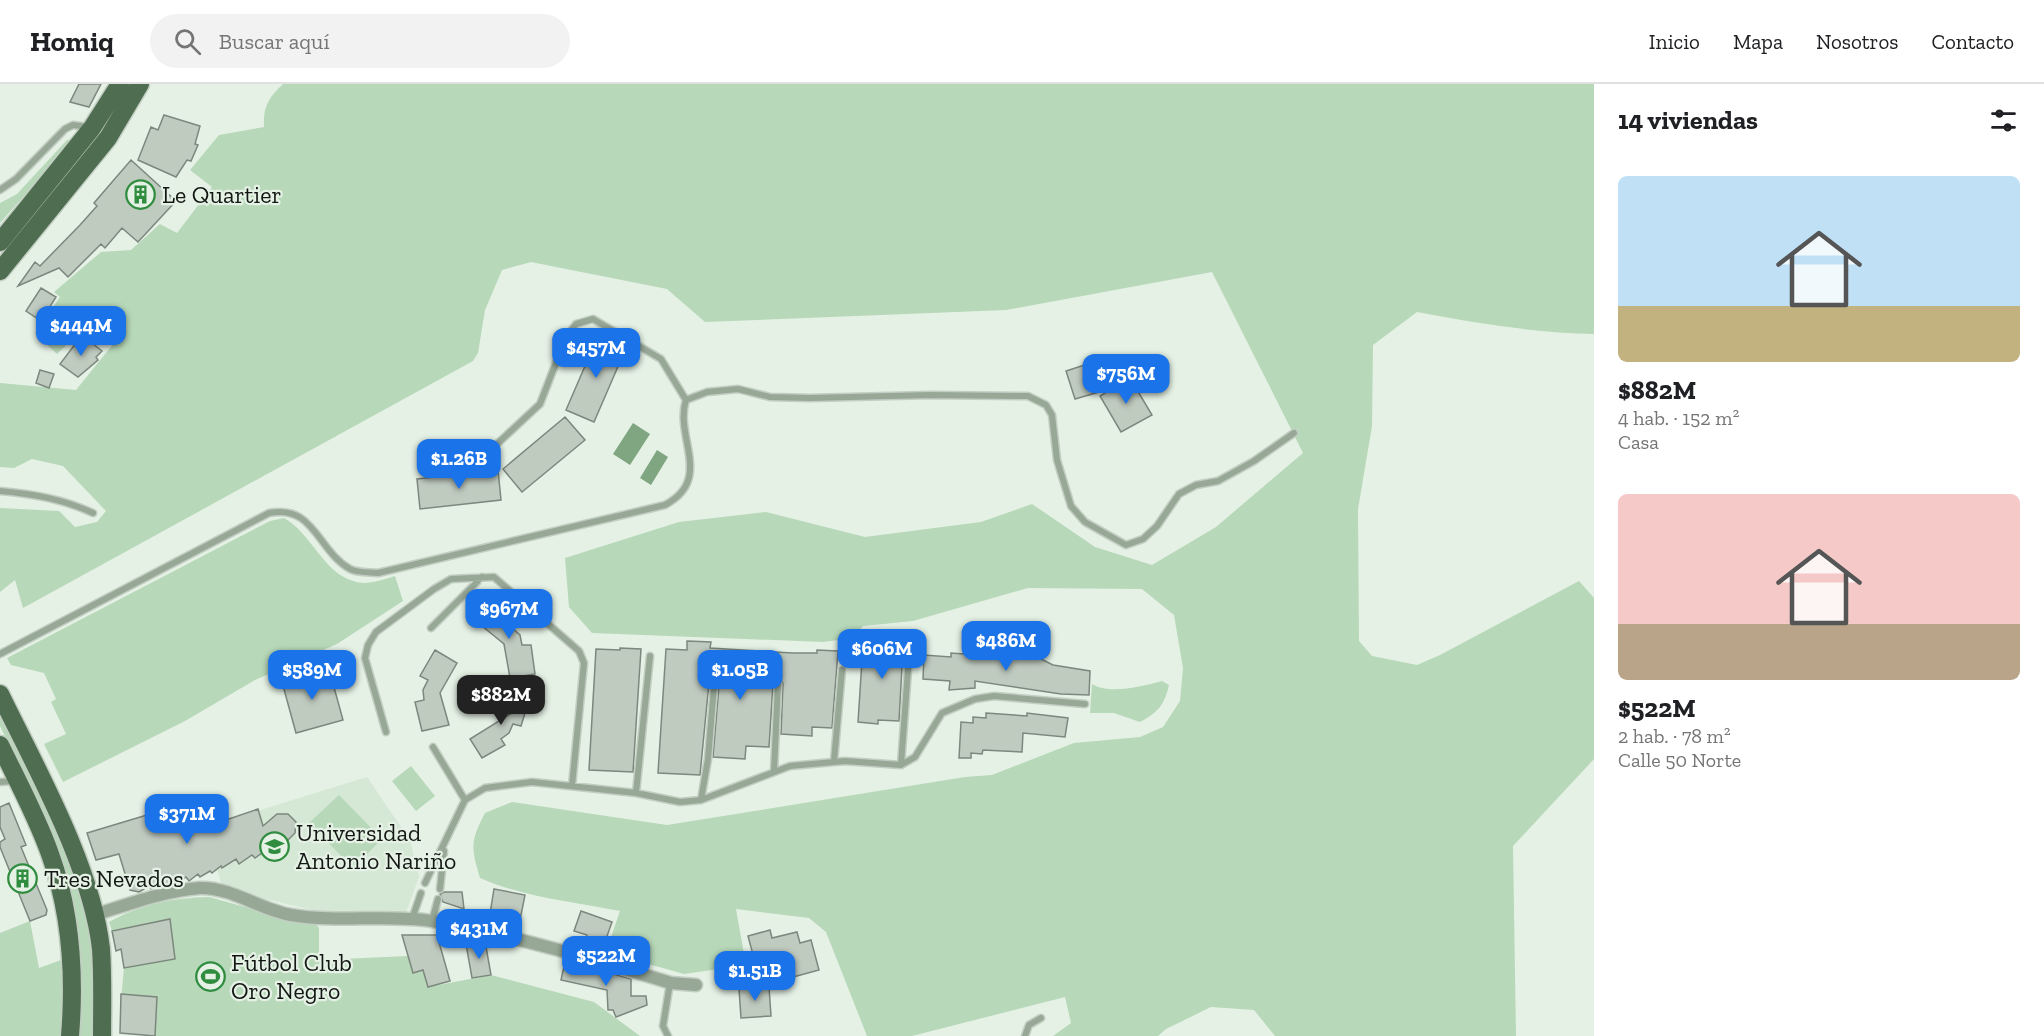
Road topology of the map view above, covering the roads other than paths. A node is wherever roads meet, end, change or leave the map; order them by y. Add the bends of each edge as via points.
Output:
1 (120, 84) edge
2 (140, 84) edge
3 (92, 128) junction
4 (0, 190) edge
5 (0, 242) edge
6 (0, 271) edge
7 (686, 400) junction
8 (1294, 434) dead end
9 (497, 444) dead end
10 (0, 491) edge
11 (93, 513) dead end
12 (482, 577) junction
13 (431, 628) dead end
14 (0, 654) edge
15 (650, 656) dead end
16 (909, 656) dead end
17 (716, 662) dead end
18 (842, 670) dead end
19 (778, 684) dead end
20 (0, 694) edge
21 (1085, 704) dead end
22 (386, 732) dead end
23 (0, 745) edge
24 (433, 747) dead end
25 (834, 761) junction
26 (901, 765) junction
27 (774, 771) junction
28 (9, 777) edge
29 (572, 786) junction
30 (636, 793) junction
31 (465, 800) junction
32 (700, 800) junction
33 (444, 848) junction
34 (425, 883) dead end
35 (440, 889) dead end
36 (422, 893) dead end
37 (438, 899) dead end
38 (94, 915) junction
39 (412, 919) junction
40 (432, 921) junction
41 (671, 982) junction
42 (696, 985) dead end
43 (1041, 1018) dead end
44 (70, 1036) edge
45 (102, 1036) edge
46 (668, 1036) edge
47 (1024, 1036) edge

1 - 3 main road
2 - 6 main road via 108,138
3 - 4 lane via 73,125 65,129
3 - 5 main road
7 - 8 lane via 707,392 738,389 770,397 800,398 1028,396 1046,405 1052,415 1057,460 1071,506 1085,522 1126,545 1143,539 1157,526 1179,494 1196,485 1218,481
7 - 9 lane via 661,359 593,319 576,324 566,337 540,404
7 - 14 lane via 683,410 692,463 689,480 677,499 665,505 378,573 352,571 335,558 295,513 269,513
10 - 11 lane via 43,496
12 - 13 lane
12 - 22 lane via 451,579 376,632 364,658
12 - 29 lane via 494,577 579,651 584,663
15 - 30 lane
16 - 26 lane
17 - 32 lane via 708,759
18 - 25 lane
19 - 27 lane
20 - 38 main road via 70,843
21 - 26 lane via 994,696 975,699 942,713 915,757
23 - 28 main road
24 - 31 lane
25 - 26 lane
25 - 27 lane
27 - 32 lane
28 - 44 main road via 50,852 65,911 72,978
29 - 30 lane
29 - 31 lane via 532,782 501,785 485,788
30 - 32 lane via 680,802
31 - 33 lane
33 - 34 lane
33 - 35 lane
36 - 39 lane
37 - 40 lane
38 - 39 street via 202,888 289,915
38 - 45 main road via 100,948
39 - 40 street
40 - 41 street
41 - 42 street
41 - 46 lane via 663,1026
43 - 47 lane via 1029,1025

